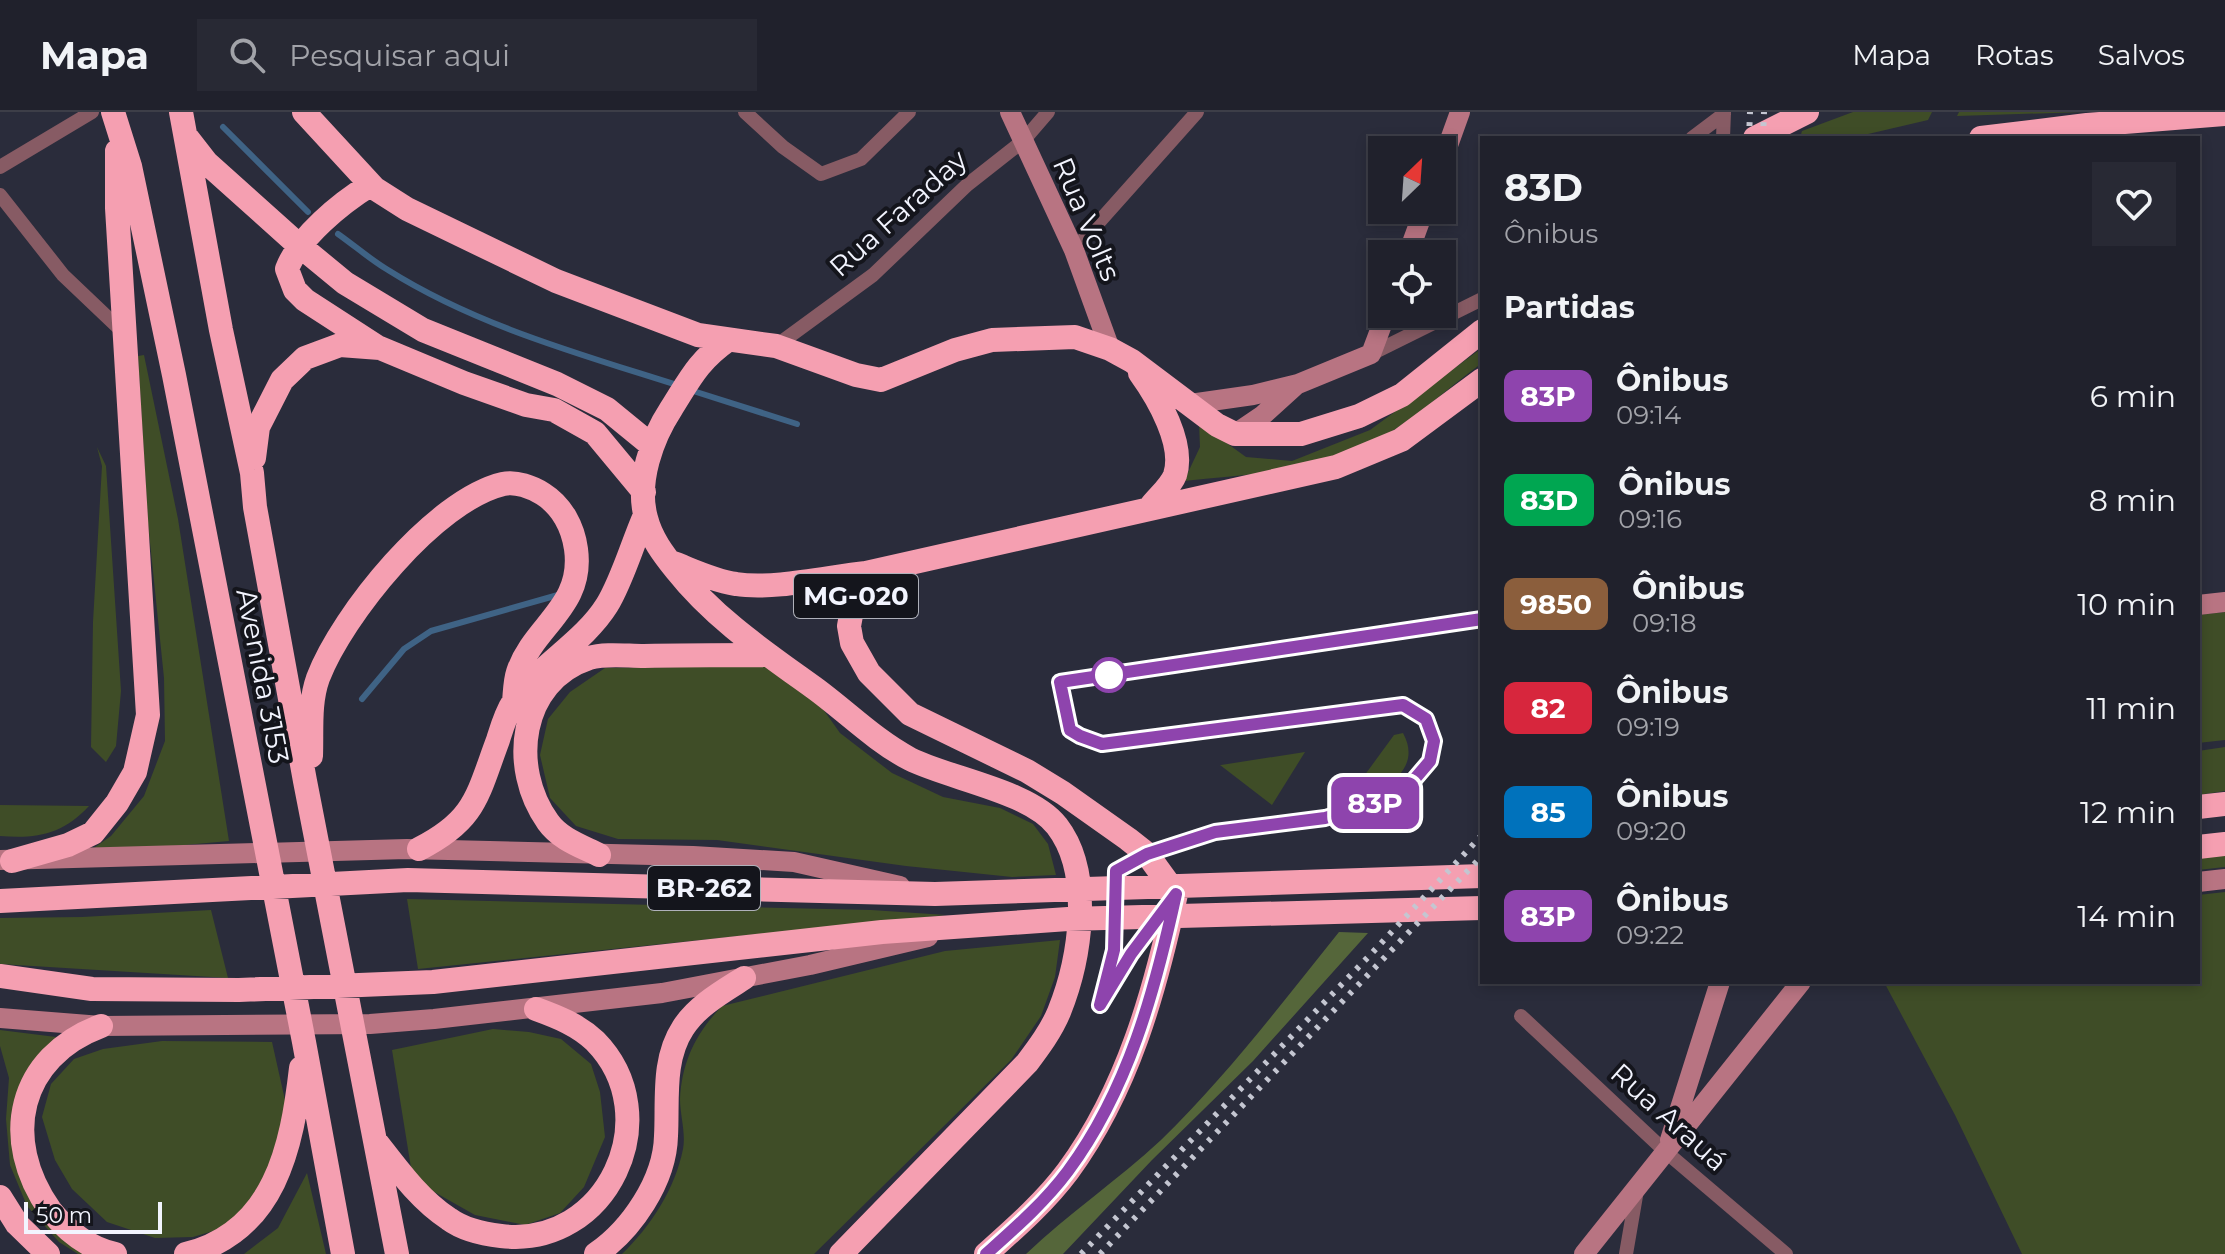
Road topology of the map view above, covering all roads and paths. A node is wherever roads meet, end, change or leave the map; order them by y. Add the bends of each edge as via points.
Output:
1 (92, 112) edge
2 (167, 112) edge
3 (181, 112) edge
4 (304, 112) edge
5 (745, 112) edge
6 (909, 112) edge
7 (1010, 112) edge
8 (1048, 112) edge
9 (1197, 112) edge
10 (1460, 112) edge
11 (1806, 112) edge
12 (1724, 113) edge
13 (2225, 114) edge
14 (115, 116) edge
15 (2098, 118) edge
16 (1451, 136) edge
17 (1695, 136) edge
18 (1723, 136) edge
19 (1759, 136) edge
20 (1993, 136) edge
21 (1023, 141) junction
22 (0, 167) edge
23 (370, 185) junction
24 (0, 195) edge
25 (1074, 250) junction
26 (1480, 300) edge
27 (1381, 328) edge
28 (124, 333) junction
29 (1480, 333) edge
30 (728, 340) junction
31 (776, 346) junction
32 (380, 348) junction
33 (1110, 349) junction
34 (1371, 354) junction
35 (1132, 361) junction
36 (1480, 381) edge
37 (1298, 384) junction
38 (1182, 397) junction
39 (1235, 434) junction
40 (651, 445) junction
41 (252, 473) junction
42 (644, 503) junction
43 (1151, 506) junction
44 (669, 561) junction
45 (866, 573) junction
46 (2225, 602) edge
47 (2200, 605) edge
48 (767, 655) junction
49 (514, 702) junction
50 (305, 781) junction
51 (2225, 804) edge
52 (2200, 807) edge
53 (2225, 844) edge
54 (2200, 847) edge
55 (413, 849) junction
56 (599, 855) junction
57 (6, 860) edge
58 (1480, 876) edge
59 (2225, 879) edge
60 (2200, 882) edge
61 (935, 894) junction
62 (0, 901) edge
63 (1480, 908) edge
64 (966, 927) junction
65 (0, 976) edge
66 (744, 978) junction
67 (1719, 984) edge
68 (1799, 984) edge
69 (536, 1009) junction
70 (1521, 1016) dead end
71 (0, 1018) edge
72 (101, 1026) junction
73 (304, 1042) junction
74 (374, 1139) junction
75 (1666, 1152) junction
76 (1637, 1190) junction
77 (0, 1197) edge
78 (48, 1254) edge
79 (115, 1254) edge
80 (186, 1254) edge
81 (343, 1254) edge
82 (397, 1254) edge
83 (596, 1254) edge
84 (841, 1254) edge
85 (986, 1254) edge
86 (1584, 1254) edge
87 (1626, 1254) edge
88 (1786, 1254) edge

1 - 22 street
2 - 40 highway via 207,163 345,283 423,330 607,409
3 - 41 highway, Avenida 3153
4 - 23 highway
5 - 6 street via 821,174 861,159
7 - 21 main road, Rua Volts
8 - 21 street, Rua Faraday
9 - 25 street
10 - 16 main road
11 - 19 highway
12 - 17 street
12 - 18 street
13 - 15 highway
14 - 28 highway
14 - 73 highway, Avenida 3153 via 171,360
15 - 20 highway
21 - 25 main road, Rua Volts
21 - 31 street, Rua Faraday via 967,185 873,275
23 - 30 highway via 407,209 556,281 698,335
23 - 32 highway via 337,208 293,253 287,269 305,300
24 - 28 street via 63,275
25 - 33 main road, Rua Volts
26 - 34 street
27 - 34 main road
28 - 57 highway via 148,715 135,772 93,833 68,845
29 - 39 highway via 1402,395 1359,416 1301,434
30 - 31 highway
30 - 40 highway via 705,356
31 - 33 highway via 881,380 992,340 1075,337
32 - 41 highway via 340,345 305,358 282,380 258,427
32 - 42 highway via 464,383 554,410 595,433
33 - 35 highway
34 - 37 main road
35 - 38 highway
35 - 43 highway via 1172,429 1175,476
36 - 43 highway, MG-020 via 1401,440 1336,467
37 - 38 main road via 1253,395
37 - 39 main road
38 - 39 highway
40 - 42 highway
41 - 50 highway, Avenida 3153
42 - 44 highway via 655,541
42 - 49 highway via 608,605
43 - 45 highway, MG-020
44 - 45 highway, MG-020 via 737,585
44 - 48 highway via 697,597
45 - 85 highway, MG-020 via 849,626 869,673 910,714 1027,771 1128,839 1147,854 1176,894 1136,1046 1097,1125 1067,1172
46 - 47 main road
48 - 56 highway via 601,656 574,665 551,682 526,731 528,778 549,823
48 - 84 highway via 910,759 1008,793 1055,824 1070,847 1081,903 1067,990 1048,1035 1017,1074
49 - 50 highway via 521,665 573,590 576,550 560,507 537,490 504,484 447,515 401,553 341,635 313,694
49 - 55 highway via 478,798 458,825
50 - 74 highway, Avenida 3153
51 - 52 highway
53 - 54 highway
55 - 56 main road, BR-262
55 - 57 main road, BR-262
56 - 61 main road, BR-262 via 794,862
58 - 61 highway, BR-262
59 - 60 main road
61 - 62 highway, BR-262 via 408,880
63 - 64 highway, BR-262 via 1068,919
64 - 65 highway, BR-262 via 433,982 239,990 92,989
64 - 66 main road, BR-262
66 - 69 main road, BR-262
66 - 83 highway via 713,998 681,1030 668,1068 667,1140 657,1175 638,1212
67 - 75 main road
68 - 75 main road
69 - 72 main road, BR-262 via 370,1024
69 - 74 highway via 568,1021 595,1041 615,1068 626,1100 628,1133 620,1166 603,1195 578,1218 548,1232 515,1238 481,1234 450,1220 424,1199
70 - 75 street, Rua Arauá
71 - 72 main road, BR-262
72 - 79 highway via 68,1041 38,1071 21,1107 19,1140 30,1178 52,1213 79,1239
73 - 80 highway via 288,1144 271,1186 234,1233
73 - 81 highway, Avenida 3153
74 - 82 highway, Avenida 3153
75 - 76 main road
75 - 88 street, Rua Arauá
76 - 86 main road
76 - 87 street
77 - 78 highway via 17,1224

